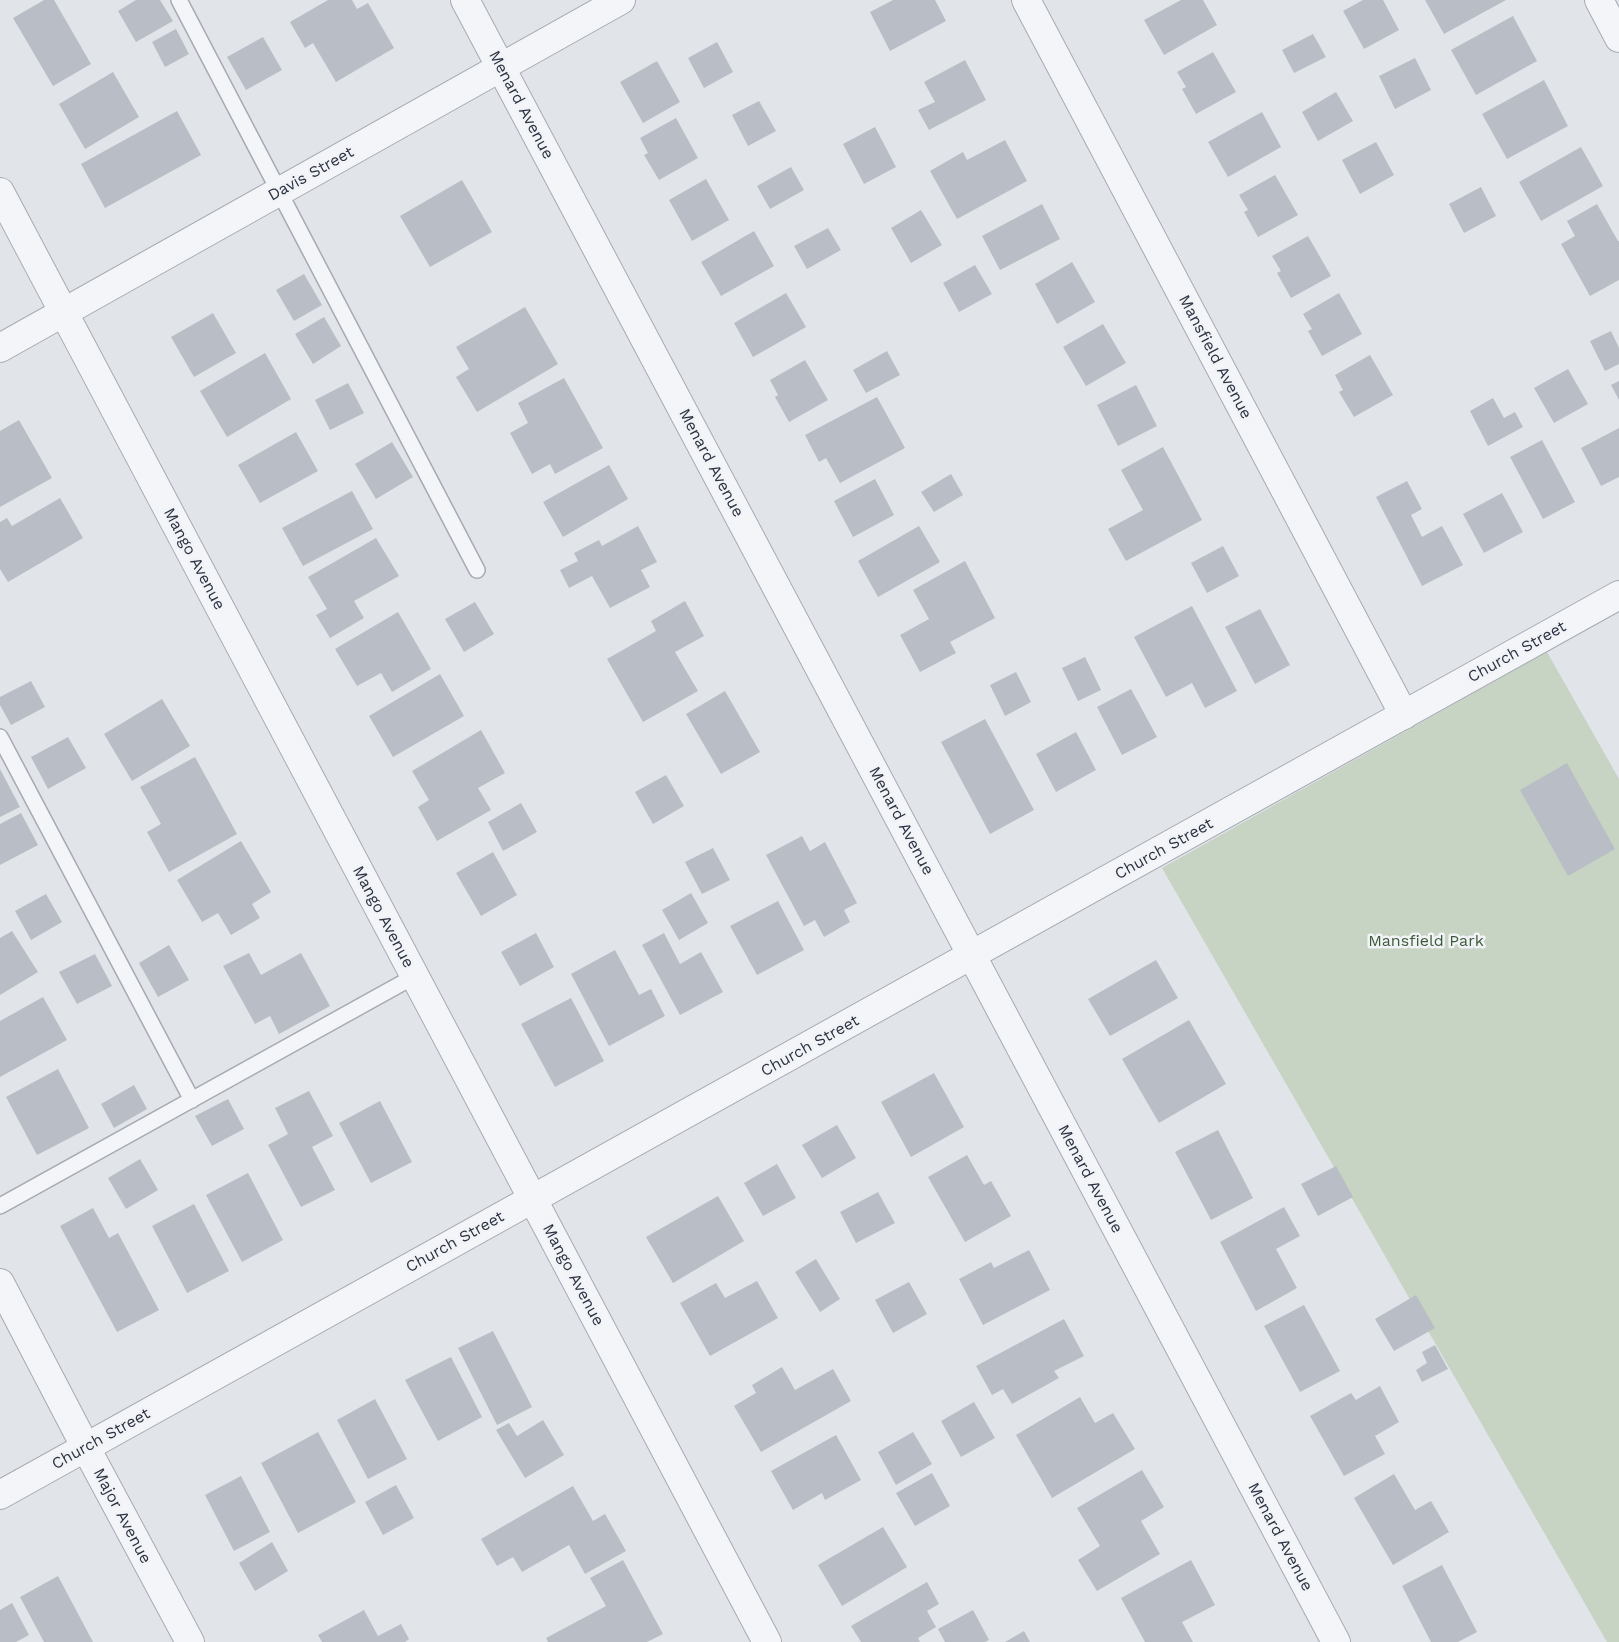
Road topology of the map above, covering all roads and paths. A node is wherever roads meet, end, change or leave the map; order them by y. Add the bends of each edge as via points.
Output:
1 (179, 0) edge
2 (465, 0) edge
3 (621, 0) edge
4 (1026, 0) edge
5 (1599, 0) edge
6 (1619, 38) edge
7 (501, 67) junction
8 (280, 191) junction
9 (0, 192) edge
10 (64, 312) junction
11 (0, 348) edge
12 (476, 570) dead end
13 (1619, 595) edge
14 (1404, 715) junction
15 (0, 737) edge
16 (972, 955) junction
17 (415, 976) junction
18 (192, 1100) junction
19 (533, 1199) junction
20 (0, 1206) edge
21 (0, 1282) edge
22 (86, 1448) junction
23 (0, 1495) edge
24 (190, 1642) edge
25 (767, 1642) edge
26 (1336, 1642) edge

1 - 8 lane
2 - 7 street, Menard Avenue
3 - 7 street, Davis Street
4 - 14 street, Mansfield Avenue
5 - 6 street
7 - 8 street, Davis Street
7 - 16 street, Menard Avenue
8 - 10 street, Davis Street
8 - 12 lane
9 - 10 street, Mango Avenue
10 - 11 street, Davis Street
10 - 17 street, Mango Avenue
13 - 14 street, Church Street
14 - 16 street, Church Street
15 - 18 lane
16 - 19 street, Church Street
16 - 26 street, Menard Avenue
17 - 18 lane
17 - 19 street, Mango Avenue
18 - 20 lane
19 - 22 street, Church Street
19 - 25 street, Mango Avenue
21 - 22 street, Major Avenue
22 - 23 street, Church Street
22 - 24 street, Major Avenue

